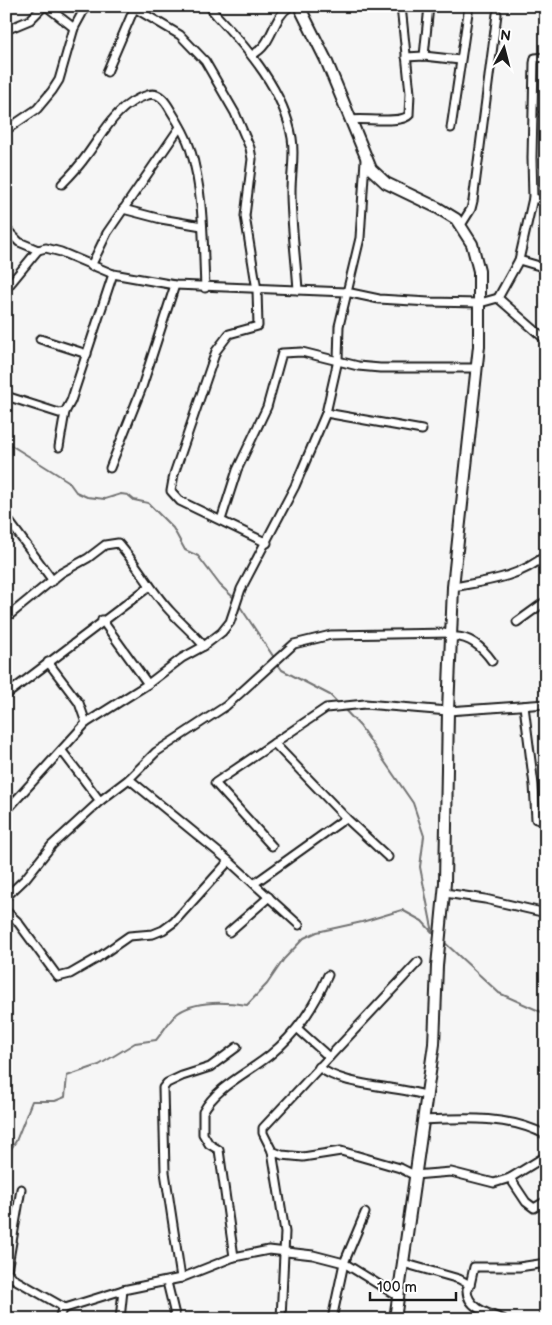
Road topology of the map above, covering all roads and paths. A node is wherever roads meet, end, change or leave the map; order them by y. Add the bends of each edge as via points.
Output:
1 (45, 6) edge
2 (86, 6) edge
3 (213, 6) edge
4 (402, 6) edge
5 (430, 6) edge
6 (469, 6) edge
7 (298, 7) edge
8 (132, 8) edge
9 (497, 14) dead end
10 (74, 28) junction
11 (6, 30) edge
12 (252, 55) junction
13 (424, 56) junction
14 (406, 57) junction
15 (546, 57) edge
16 (460, 60) junction
17 (108, 72) dead end
18 (350, 120) junction
19 (180, 127) junction
20 (451, 128) dead end
21 (6, 130) edge
22 (365, 160) junction
23 (62, 184) dead end
24 (533, 198) junction
25 (546, 201) edge
26 (123, 209) junction
27 (461, 225) junction
28 (202, 226) junction
29 (6, 229) edge
30 (38, 250) junction
31 (519, 260) junction
32 (91, 266) junction
33 (546, 268) edge
34 (113, 274) junction
35 (175, 285) junction
36 (205, 288) junction
37 (6, 289) edge
38 (257, 290) junction
39 (298, 290) junction
40 (346, 292) junction
41 (498, 298) junction
42 (480, 304) junction
43 (40, 339) dead end
44 (546, 340) edge
45 (87, 354) junction
46 (338, 360) junction
47 (476, 368) junction
48 (6, 396) edge
49 (65, 412) junction
50 (326, 413) junction
51 (422, 430) dead end
52 (59, 447) dead end
53 (110, 468) dead end
54 (6, 517) edge
55 (221, 520) junction
56 (267, 543) junction
57 (546, 555) edge
58 (53, 581) junction
59 (150, 586) junction
60 (453, 587) junction
61 (546, 601) edge
62 (6, 618) edge
63 (102, 620) junction
64 (517, 622) dead end
65 (451, 635) junction
66 (204, 646) junction
67 (492, 661) dead end
68 (48, 662) junction
69 (148, 684) junction
70 (6, 695) edge
71 (546, 704) edge
72 (524, 706) junction
73 (448, 711) junction
74 (86, 723) junction
75 (274, 742) junction
76 (62, 751) junction
77 (129, 779) junction
78 (100, 801) junction
79 (6, 811) edge
80 (346, 818) junction
81 (546, 822) edge
82 (272, 846) dead end
83 (388, 857) dead end
84 (228, 861) junction
85 (254, 883) junction
86 (445, 894) junction
87 (6, 897) edge
88 (269, 897) junction
89 (6, 910) edge
90 (546, 913) edge
91 (299, 925) dead end
92 (229, 932) dead end
93 (418, 962) dead end
94 (328, 975) dead end
95 (298, 1029) junction
96 (237, 1047) dead end
97 (329, 1057) junction
98 (319, 1068) junction
99 (428, 1096) junction
100 (423, 1120) junction
101 (546, 1135) edge
102 (272, 1151) junction
103 (546, 1156) edge
104 (414, 1175) junction
105 (510, 1178) junction
106 (21, 1189) dead end
107 (546, 1201) edge
108 (365, 1213) dead end
109 (285, 1251) junction
110 (234, 1257) junction
111 (344, 1263) junction
112 (403, 1263) junction
113 (546, 1263) edge
114 (181, 1278) junction
115 (166, 1282) junction
116 (470, 1285) junction
117 (124, 1290) junction
118 (399, 1297) junction
119 (65, 1308) junction
120 (498, 1318) edge
121 (59, 1319) edge
122 (120, 1319) edge
123 (176, 1319) edge
124 (281, 1319) edge
125 (332, 1319) edge
126 (396, 1319) edge

1 - 10 street
1 - 11 street via 30,20
2 - 10 street
3 - 12 street via 212,10
4 - 14 street
5 - 13 street
6 - 16 street
7 - 12 street via 283,11 267,44
7 - 18 street via 326,60
8 - 17 street
8 - 38 street via 180,35 205,61 235,113 252,159 245,216
9 - 27 street via 473,201
10 - 21 street via 59,80 52,91 37,110
12 - 39 street via 276,96 291,137
13 - 14 street
13 - 16 street
14 - 18 street via 409,115 397,120
15 - 24 street via 535,58
16 - 20 street
18 - 22 street
19 - 23 street via 160,97 152,94 136,100 102,130 88,154
19 - 26 street
19 - 28 street via 190,146 197,175
22 - 27 street via 380,179 438,208
22 - 40 street via 360,238
24 - 25 street
24 - 31 street
26 - 28 street
26 - 32 street
27 - 42 street via 476,256
28 - 36 street
29 - 30 street via 19,242
30 - 32 street via 46,248 61,252
30 - 37 street
31 - 33 street
31 - 41 street
32 - 34 street
34 - 35 street
34 - 45 street
35 - 36 street
35 - 53 street via 141,390
36 - 38 street
38 - 39 street
38 - 55 street via 258,326 229,334 216,352 171,491 180,501
39 - 40 street
40 - 42 street via 379,299
40 - 46 street via 339,326
41 - 42 street
41 - 44 street
42 - 47 street
43 - 45 street
45 - 49 street
46 - 47 street via 380,368
46 - 50 street
46 - 55 street via 291,351 279,357 267,407 237,470
47 - 60 street
48 - 49 street via 59,413
49 - 52 street
50 - 51 street
50 - 56 street via 306,465
54 - 58 street
55 - 56 street
56 - 66 street via 241,589 227,628
57 - 60 street via 535,565 512,575
58 - 59 street via 105,545 118,543
58 - 62 street
59 - 63 street
59 - 66 street
60 - 65 street
61 - 64 street
63 - 68 street
63 - 69 street
65 - 67 street via 476,644
65 - 73 street
65 - 77 street via 331,635 294,644 243,692 156,752
66 - 69 street
68 - 70 street
68 - 74 street via 79,703
69 - 74 street
71 - 72 street
72 - 73 street
72 - 81 street via 536,819
73 - 75 street via 365,704 326,708
73 - 86 street
74 - 76 street
75 - 80 street
75 - 82 street via 215,783
76 - 78 street
76 - 79 street
77 - 78 street
77 - 84 street
78 - 87 street via 52,845
80 - 83 street
80 - 85 street
84 - 85 street
84 - 89 street via 174,922 163,930 129,936 96,959 58,977
85 - 88 street
86 - 90 street via 486,899
86 - 99 street
88 - 91 street
88 - 92 street
93 - 97 street
94 - 95 street
95 - 97 street
95 - 110 street via 224,1088 203,1112 203,1134 209,1144 219,1150
96 - 114 street via 210,1067 167,1083 163,1088 165,1172
97 - 98 street
98 - 99 street via 326,1074 348,1081 408,1089
98 - 102 street via 263,1128
99 - 100 street
100 - 101 street via 500,1120
100 - 104 street
102 - 104 street via 303,1157 341,1151
102 - 109 street
103 - 105 street
104 - 105 street via 451,1172 494,1183
104 - 112 street
105 - 107 street via 534,1208
106 - 119 street via 7,1270 14,1279
108 - 111 street
109 - 110 street via 269,1250
109 - 111 street
109 - 124 street
110 - 114 street
111 - 118 street
111 - 125 street
112 - 116 street
112 - 118 street
113 - 116 street via 474,1267
114 - 115 street
115 - 117 street
115 - 123 street
116 - 120 street via 467,1292 472,1304
117 - 119 street
117 - 122 street
118 - 126 street
119 - 121 street via 60,1311

